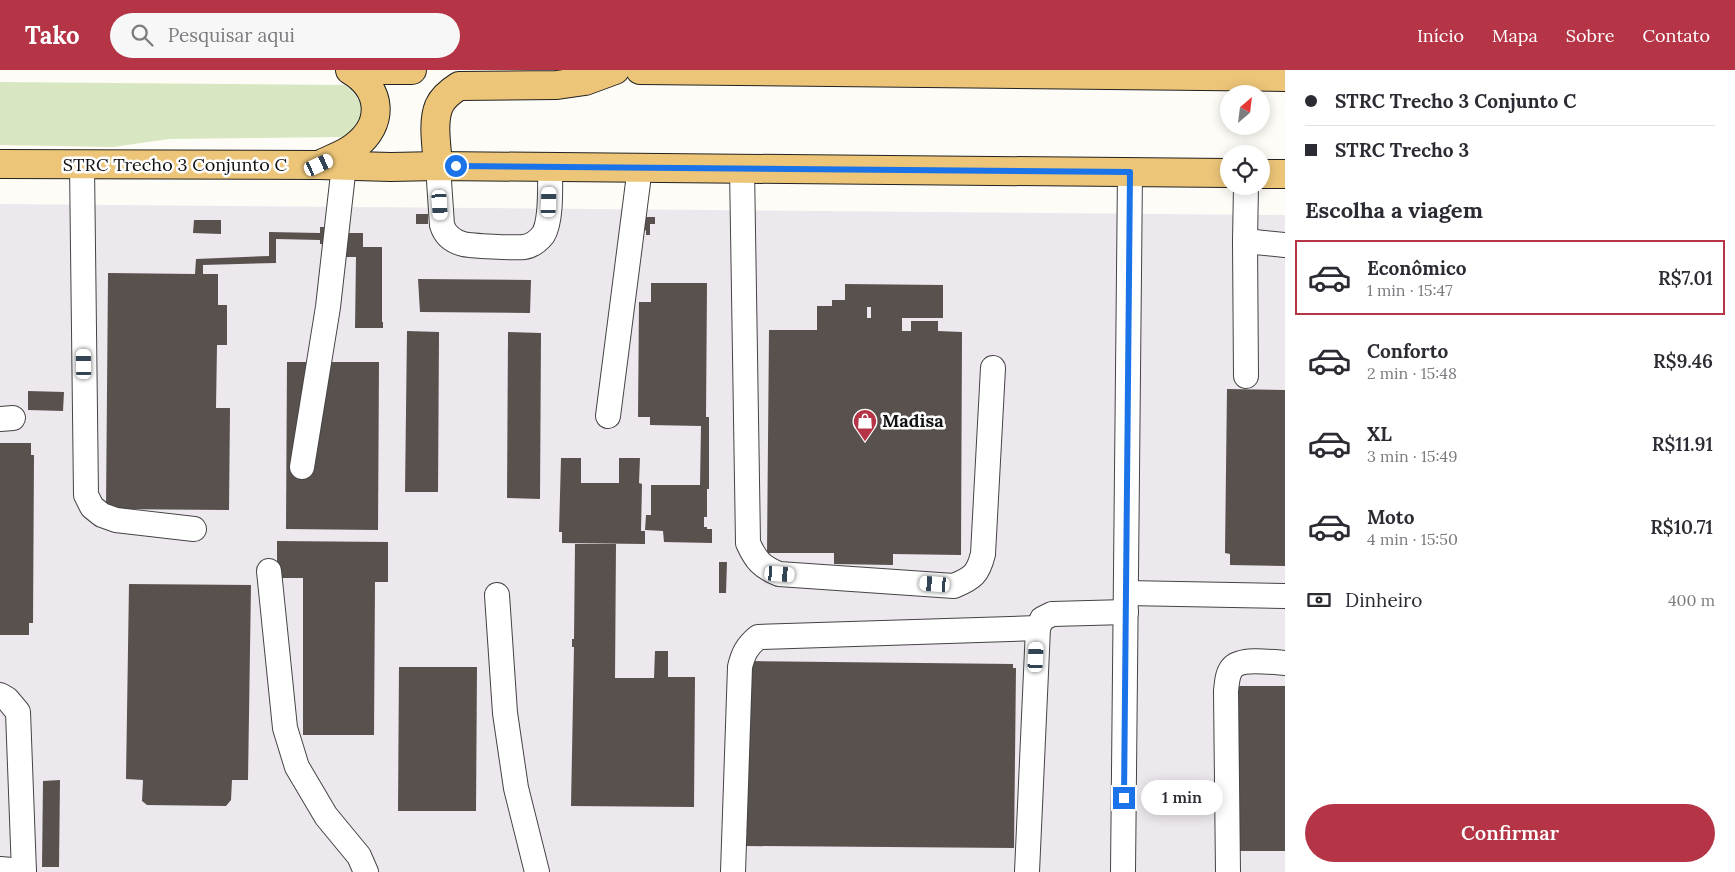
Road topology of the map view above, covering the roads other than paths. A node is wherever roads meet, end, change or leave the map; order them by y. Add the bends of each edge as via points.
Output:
1 (350, 70) edge
2 (381, 70) edge
3 (406, 70) edge
4 (412, 70) edge
5 (615, 70) edge
6 (640, 70) edge
7 (650, 70) edge
8 (1285, 77) edge
9 (0, 164) edge
10 (82, 165) junction
11 (331, 165) junction
12 (438, 166) junction
13 (550, 167) junction
14 (640, 168) junction
15 (742, 168) junction
16 (1130, 172) junction
17 (1220, 173) edge
18 (1270, 174) edge
19 (1285, 174) edge
20 (1246, 195) edge
21 (1244, 241) junction
22 (1285, 245) edge
23 (993, 368) dead end
24 (1246, 376) dead end
25 (608, 416) dead end
26 (302, 466) dead end
27 (194, 529) dead end
28 (269, 572) dead end
29 (497, 595) dead end
30 (1285, 596) edge
31 (1126, 602) junction
32 (1038, 628) junction
33 (1285, 662) edge
34 (0, 695) edge
35 (0, 869) edge
36 (24, 871) edge
37 (366, 872) edge
38 (537, 872) edge
39 (733, 872) edge
40 (1027, 872) edge
41 (1123, 872) edge
42 (1228, 872) edge

1 - 11 main road via 368,85 375,97 373,124 355,146
2 - 3 main road
3 - 4 main road
5 - 12 main road via 584,81 557,85 459,86 448,93 439,105 436,121
6 - 7 main road
7 - 8 main road
9 - 10 main road, STRC Trecho 3 Conjunto C
10 - 11 main road, STRC Trecho 3 Conjunto C
10 - 27 street via 86,494 92,507 116,520
11 - 12 main road, STRC Trecho 3 Conjunto C
11 - 26 street via 328,307
12 - 13 main road, STRC Trecho 3 Conjunto C
12 - 13 street via 442,225 450,238 464,245 524,247 534,244 544,234 548,219
13 - 14 main road, STRC Trecho 3 Conjunto C
14 - 15 main road, STRC Trecho 3 Conjunto C
14 - 25 street
15 - 16 main road, STRC Trecho 3 Conjunto C
15 - 23 street via 748,543 755,558 766,569 780,574 954,586 969,580 979,569 984,554
16 - 17 main road, STRC Trecho 3 Conjunto C
16 - 31 street
18 - 19 main road
20 - 21 street
21 - 22 street
21 - 24 street
28 - 37 street via 285,728 297,767 326,816 358,856
29 - 38 street via 505,713 516,788
30 - 31 street
31 - 32 street via 1052,614 1042,619
31 - 41 street
32 - 39 street via 758,637 751,642 740,667
32 - 40 street
33 - 42 street via 1242,662 1233,667 1228,676
34 - 36 street via 18,712
35 - 36 street

